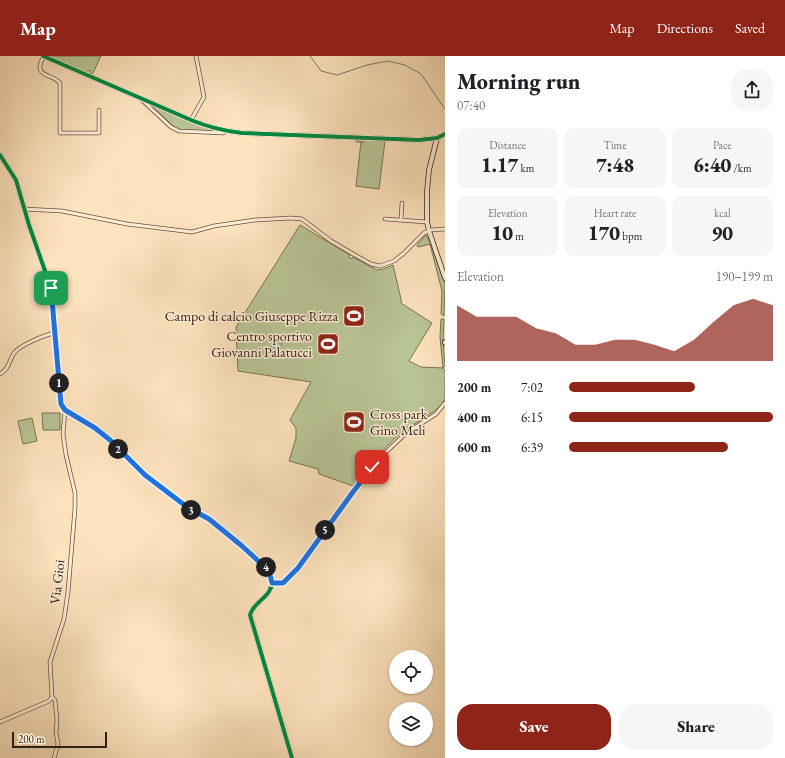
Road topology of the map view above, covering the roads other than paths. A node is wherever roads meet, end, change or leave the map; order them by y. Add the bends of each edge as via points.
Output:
1 (43, 56) edge
2 (196, 56) edge
3 (142, 99) junction
4 (99, 110) dead end
5 (191, 120) junction
6 (224, 131) junction
7 (445, 134) edge
8 (437, 138) junction
9 (0, 155) edge
10 (402, 203) dead end
11 (24, 209) junction
12 (386, 219) dead end
13 (401, 220) junction
14 (428, 222) junction
15 (445, 229) edge
16 (428, 231) junction
17 (445, 278) edge
18 (54, 333) junction
19 (0, 374) edge
20 (445, 403) edge
21 (65, 410) junction
22 (272, 583) junction
23 (52, 697) junction
24 (0, 722) edge
25 (54, 758) edge
26 (292, 758) edge

1 - 3 street
1 - 4 street via 40,63 43,74 57,79 60,83 60,133 100,133
2 - 5 street via 204,97
3 - 5 street
3 - 6 street via 180,132
5 - 6 street
6 - 8 street via 242,134 387,139
7 - 8 street
8 - 14 street via 429,170
9 - 11 street via 16,180
10 - 13 street
11 - 16 street via 62,211 127,224 192,232 255,220 302,219 331,241 371,264 380,266 394,261 420,235
11 - 18 street via 51,288
12 - 13 street
13 - 14 street
14 - 16 street
15 - 16 street
16 - 17 street
18 - 19 street via 17,351 7,369
18 - 21 street via 61,404
20 - 22 street via 436,414 404,434 384,454 298,568 283,583
21 - 22 street via 95,428 145,475 187,507 209,519 242,546 269,571
21 - 23 street, Via Gioi via 63,434 75,493 75,508 64,619 50,662
22 - 26 street via 267,593 255,604 250,615
23 - 24 street via 49,701
23 - 25 street, Via Gioi via 55,700 58,720 58,744

